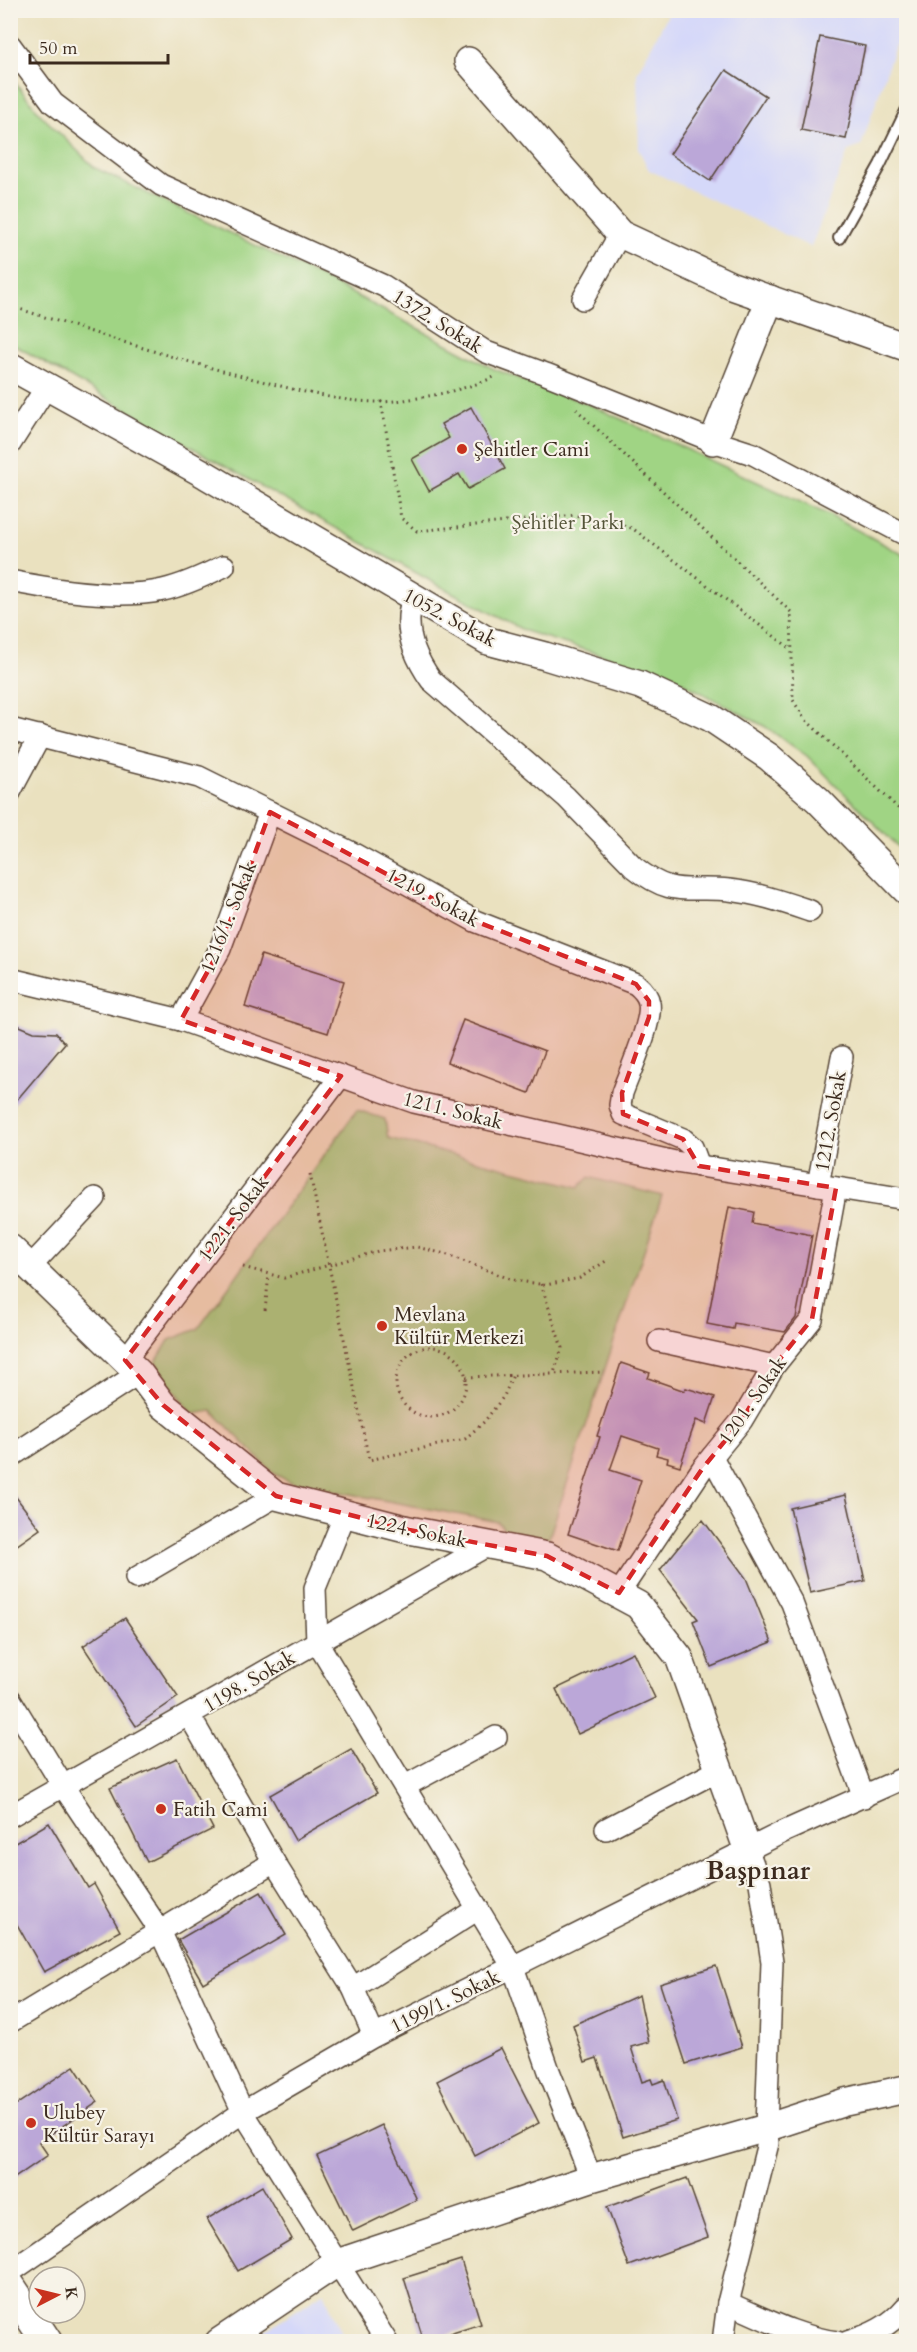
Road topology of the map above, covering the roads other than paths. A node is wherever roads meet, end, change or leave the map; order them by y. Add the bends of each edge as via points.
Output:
1 (10, 45) edge
2 (468, 61) dead end
3 (906, 111) edge
4 (620, 234) junction
5 (839, 238) dead end
6 (582, 299) dead end
7 (770, 299) junction
8 (906, 347) edge
9 (10, 366) edge
10 (47, 386) junction
11 (713, 441) junction
12 (10, 444) edge
13 (906, 535) edge
14 (224, 566) dead end
15 (10, 582) edge
16 (413, 598) junction
17 (10, 729) edge
18 (40, 736) junction
19 (10, 792) edge
20 (270, 812) junction
21 (906, 890) edge
22 (810, 911) dead end
23 (10, 979) edge
24 (181, 1020) junction
25 (842, 1057) dead end
26 (341, 1076) junction
27 (699, 1166) junction
28 (827, 1186) junction
29 (95, 1198) dead end
30 (906, 1199) edge
31 (10, 1248) edge
32 (30, 1267) junction
33 (659, 1341) dead end
34 (774, 1366) junction
35 (132, 1367) junction
36 (10, 1457) edge
37 (712, 1457) junction
38 (276, 1496) junction
39 (345, 1514) junction
40 (488, 1545) junction
41 (136, 1578) dead end
42 (619, 1593) junction
43 (317, 1642) junction
44 (10, 1699) edge
45 (189, 1715) junction
46 (496, 1737) dead end
47 (719, 1770) junction
48 (906, 1777) edge
49 (63, 1786) junction
50 (405, 1786) junction
51 (864, 1797) junction
52 (10, 1816) edge
53 (606, 1829) dead end
54 (748, 1851) junction
55 (274, 1862) junction
56 (478, 1909) junction
57 (160, 1931) junction
58 (513, 1967) junction
59 (353, 1988) junction
60 (10, 2022) edge
61 (374, 2036) junction
62 (906, 2089) edge
63 (243, 2112) junction
64 (766, 2128) junction
65 (591, 2178) junction
66 (337, 2263) junction
67 (10, 2272) edge
68 (10, 2286) edge
69 (728, 2303) junction
70 (906, 2307) edge
71 (47, 2342) edge
72 (219, 2342) edge
73 (387, 2342) edge
74 (723, 2342) edge
75 (837, 2342) edge
76 (847, 2342) edge

1 - 11 street, 1372. Sokak via 53,103 161,185 384,286 486,352
2 - 4 street
3 - 5 lane
4 - 6 street
4 - 7 street via 732,286
7 - 8 street
7 - 11 street
9 - 10 street, 1052. Sokak
10 - 12 street
10 - 16 street, 1052. Sokak
11 - 13 street, 1372. Sokak via 753,454
14 - 15 street via 180,586 142,593 67,590
16 - 21 street, 1052. Sokak via 488,642 640,685 711,718 769,757 818,800
16 - 22 street via 408,614 409,632 417,658 431,680 566,797 645,877 673,888 729,890
17 - 18 street, 1219. Sokak
18 - 19 street
18 - 20 street, 1219. Sokak via 199,777
20 - 24 street, 1216/1. Sokak via 220,949
20 - 27 street, 1219. Sokak via 475,921 636,984 649,1002 649,1017 622,1093 623,1114 683,1139 692,1147
23 - 24 street, 1211. Sokak
24 - 26 street, 1211. Sokak
25 - 28 street, 1212. Sokak
26 - 27 street, 1211. Sokak via 414,1102
26 - 35 street, 1221. Sokak
27 - 28 street, 1211. Sokak
28 - 30 street, 1211. Sokak
28 - 34 street, 1201. Sokak via 812,1319
29 - 32 street
31 - 32 street, 1224. Sokak
32 - 35 street, 1224. Sokak
33 - 34 street
34 - 37 street, 1201. Sokak via 742,1420
35 - 36 street, 1221. Sokak
35 - 38 street, 1224. Sokak via 163,1405
37 - 42 street, 1201. Sokak
37 - 51 street via 792,1603
38 - 39 street, 1224. Sokak
38 - 41 street
39 - 40 street, 1224. Sokak
39 - 43 street via 315,1588
40 - 42 street, 1224. Sokak via 547,1556
40 - 43 street, 1198. Sokak
42 - 47 street, 1224. Sokak via 638,1605 679,1657
43 - 45 street, 1198. Sokak
43 - 50 street
44 - 49 street
45 - 49 street, 1198. Sokak
45 - 55 street
46 - 50 street
47 - 53 street
47 - 54 street, 1224. Sokak
48 - 51 street, 1199/1. Sokak
49 - 52 street, 1198. Sokak
49 - 57 street
50 - 56 street
51 - 54 street, 1199/1. Sokak
54 - 58 street, 1199/1. Sokak
54 - 64 street via 760,1883 772,1962
55 - 57 street
55 - 59 street
56 - 58 street
56 - 59 street
57 - 60 street
57 - 63 street
58 - 61 street, 1199/1. Sokak
58 - 65 street
59 - 61 street
61 - 63 street, 1199/1. Sokak
62 - 64 street via 845,2102
63 - 66 street
63 - 67 street, 1199/1. Sokak
64 - 65 street
64 - 69 street via 768,2143
65 - 66 street
66 - 72 street
66 - 73 street
68 - 71 main road
69 - 74 street
69 - 75 street via 777,2325
70 - 76 street via 895,2320 868,2336

